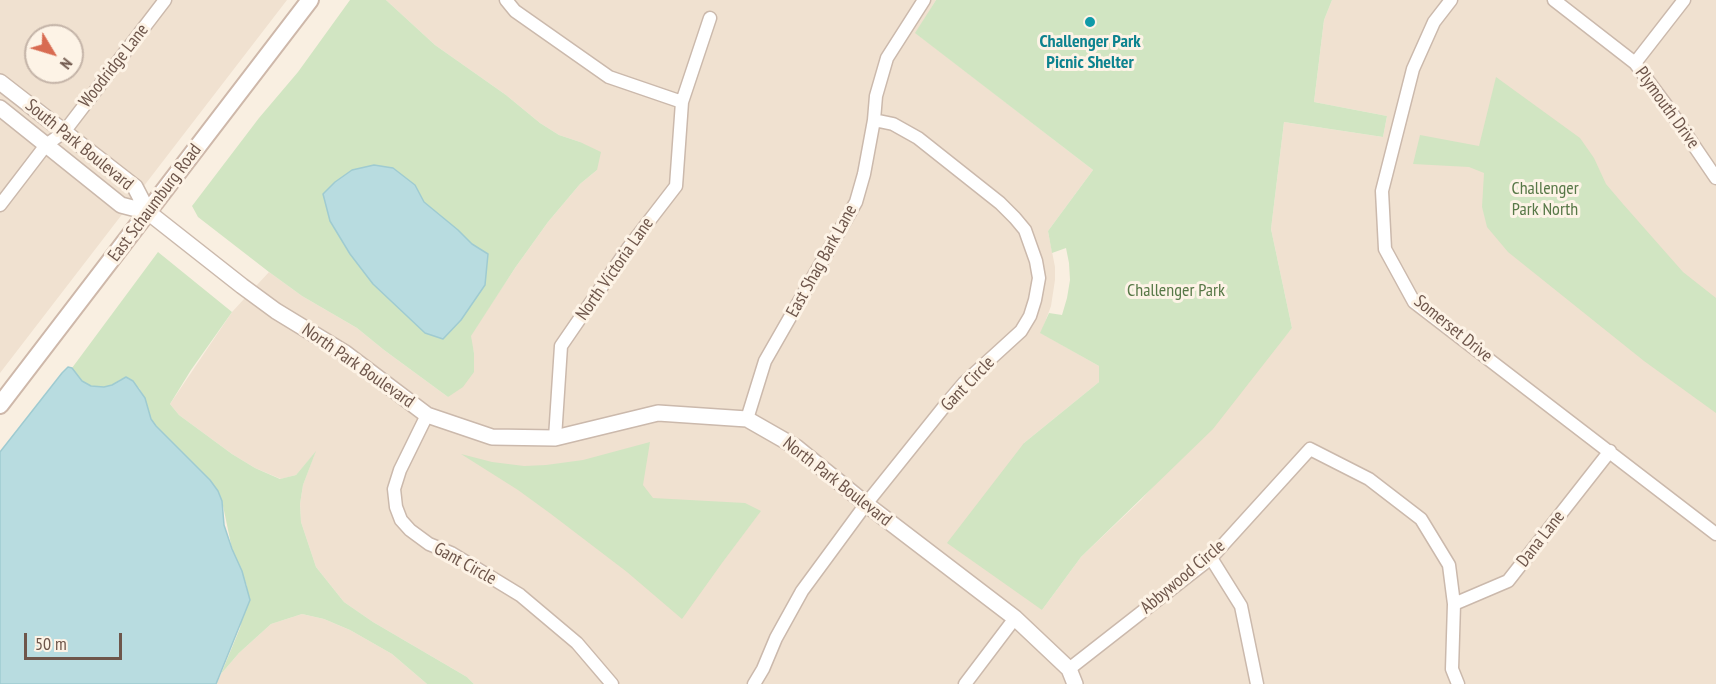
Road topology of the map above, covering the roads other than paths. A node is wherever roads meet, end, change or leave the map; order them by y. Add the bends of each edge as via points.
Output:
1 (165, 0) edge
2 (310, 0) edge
3 (506, 0) edge
4 (924, 0) edge
5 (1451, 0) edge
6 (1554, 0) edge
7 (1684, 0) edge
8 (710, 18) dead end
9 (1635, 63) junction
10 (0, 82) edge
11 (682, 102) junction
12 (0, 108) edge
13 (874, 120) junction
14 (64, 132) junction
15 (46, 145) junction
16 (1716, 178) edge
17 (0, 205) edge
18 (148, 212) junction
19 (0, 405) edge
20 (427, 415) junction
21 (747, 419) junction
22 (555, 438) junction
23 (1610, 452) junction
24 (866, 504) junction
25 (1716, 534) edge
26 (1211, 558) junction
27 (1454, 604) junction
28 (1015, 618) junction
29 (1070, 669) junction
30 (612, 684) edge
31 (754, 684) edge
32 (965, 684) edge
33 (1075, 684) edge
34 (1257, 684) edge
35 (1458, 684) edge

1 - 14 street, Woodridge Lane
2 - 18 main road, East Schaumburg Road
3 - 11 street via 515,11 609,77
4 - 13 street, East Shag Bark Lane via 886,58
5 - 23 street, Somerset Drive via 1434,22 1413,69 1382,191 1385,249 1414,302
6 - 9 street, Plymouth Drive
7 - 9 street
8 - 11 street, North Victoria Lane
9 - 16 street, Plymouth Drive
10 - 14 street, South Park Boulevard
11 - 22 street, North Victoria Lane via 676,186 561,346
12 - 15 street, South Park Boulevard
13 - 21 street, East Shag Bark Lane via 856,202 765,361
13 - 24 street, Gant Circle via 893,124 918,138 1000,203 1024,230 1040,278 1030,316 1021,331 964,383
14 - 15 street, Woodridge Lane
14 - 18 street, South Park Boulevard via 135,187
15 - 17 street, Woodridge Lane
15 - 18 street, South Park Boulevard via 121,205
18 - 19 main road, East Schaumburg Road
18 - 20 street, North Park Boulevard via 276,311 345,353
20 - 22 street, North Park Boulevard via 492,437
20 - 30 street, Gant Circle via 394,489 401,520 429,544 520,595 577,643
21 - 22 street, North Park Boulevard via 658,413
21 - 24 street, North Park Boulevard via 796,447
23 - 25 street, Somerset Drive
23 - 27 street, Dana Lane via 1508,581
24 - 28 street, North Park Boulevard
24 - 31 street, Gant Circle via 802,591
26 - 27 street, Abbywood Circle via 1310,449 1369,479 1421,519 1449,565
26 - 29 street, Abbywood Circle
26 - 34 street via 1241,606
27 - 35 street via 1452,669
28 - 29 street, North Park Boulevard
28 - 32 street
29 - 33 street, North Park Boulevard

